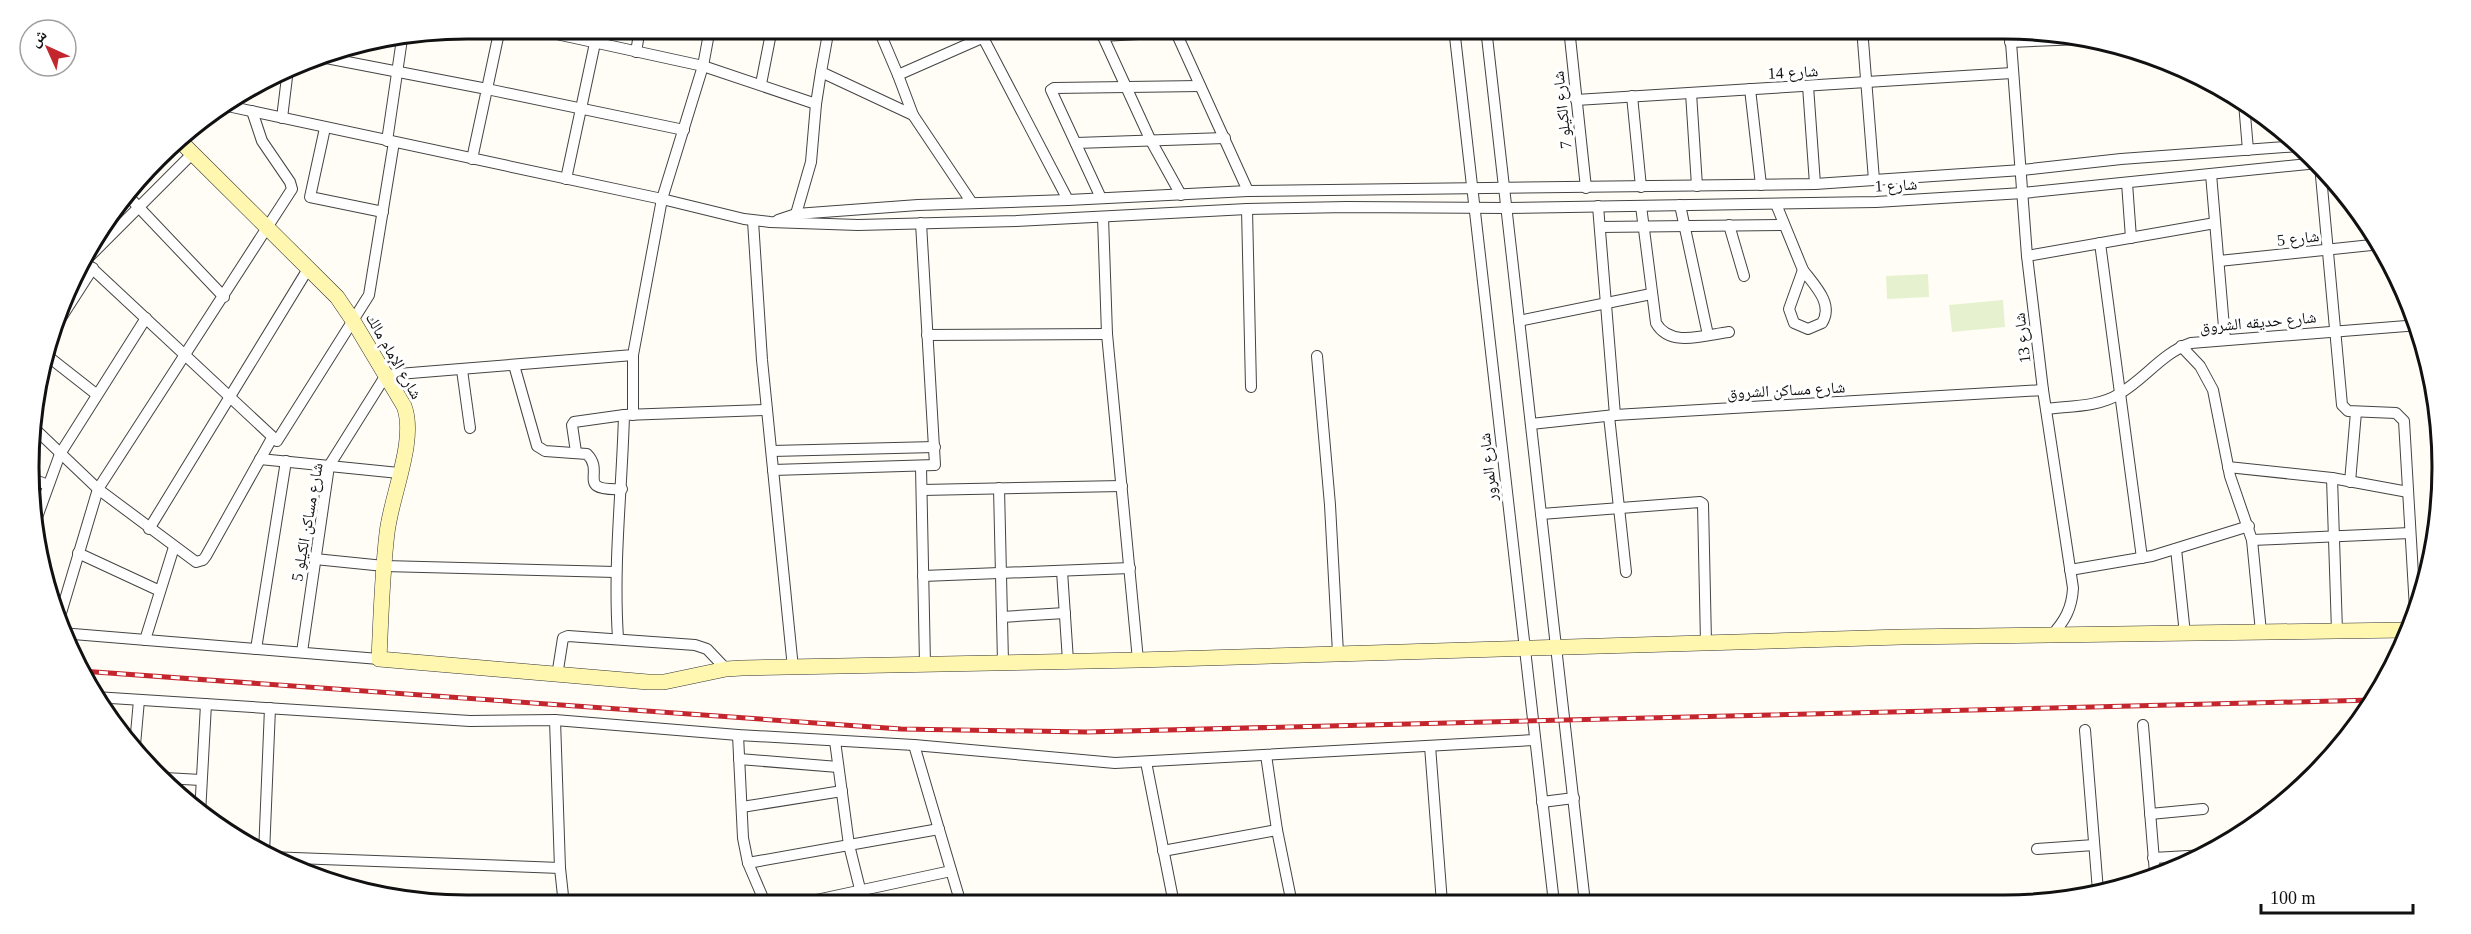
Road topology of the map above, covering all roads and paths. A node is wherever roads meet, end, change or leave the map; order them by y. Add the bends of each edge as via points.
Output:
1 (498, 39) edge
2 (585, 39) edge
3 (638, 39) edge
4 (708, 39) edge
5 (770, 39) edge
6 (827, 39) edge
7 (882, 39) edge
8 (968, 39) edge
9 (983, 39) edge
10 (1104, 39) edge
11 (1179, 39) edge
12 (1455, 39) edge
13 (1487, 39) edge
14 (1570, 39) edge
15 (1863, 39) edge
16 (2039, 41) edge
17 (2010, 42) joint
18 (595, 43) junction
19 (401, 44) edge
20 (636, 52) junction
21 (336, 60) edge
22 (704, 66) junction
23 (397, 71) junction
24 (821, 72) junction
25 (2012, 73) junction
26 (898, 75) junction
27 (287, 79) edge
28 (1866, 82) junction
29 (761, 84) junction
30 (1200, 86) junction
31 (1808, 86) junction
32 (1125, 88) junction
33 (487, 89) junction
34 (1750, 89) junction
35 (1691, 93) junction
36 (1632, 96) junction
37 (1576, 100) junction
38 (816, 104) junction
39 (235, 108) edge
40 (580, 108) junction
41 (252, 111) junction
42 (2245, 113) edge
43 (913, 115) junction
44 (282, 118) junction
45 (325, 128) junction
46 (684, 130) junction
47 (1225, 138) junction
48 (1150, 139) junction
49 (390, 142) junction
50 (1076, 143) junction
51 (185, 145) edge
52 (2288, 147) edge
53 (2248, 150) junction
54 (193, 153) junction
55 (472, 159) junction
56 (2308, 165) edge
57 (2022, 170) junction
58 (2211, 174) junction
59 (566, 179) junction
60 (2321, 179) edge
61 (1875, 180) junction
62 (2127, 183) junction
63 (1815, 184) junction
64 (1761, 185) junction
65 (1697, 186) junction
66 (1641, 187) junction
67 (1471, 188) junction
68 (1586, 188) junction
69 (1503, 189) junction
70 (1248, 191) junction
71 (2023, 193) junction
72 (1181, 195) junction
73 (1101, 198) junction
74 (662, 199) junction
75 (132, 200) edge
76 (1068, 200) junction
77 (972, 203) junction
78 (1776, 204) junction
79 (1680, 205) junction
80 (1598, 206) junction
81 (1641, 206) junction
82 (138, 207) junction
83 (1473, 208) junction
84 (1506, 208) junction
85 (1247, 209) junction
86 (383, 212) junction
87 (796, 214) junction
88 (1103, 217) junction
89 (753, 221) junction
90 (770, 222) junction
91 (921, 223) junction
92 (2215, 223) junction
93 (1729, 225) junction
94 (1784, 225) junction
95 (1643, 226) junction
96 (1685, 226) junction
97 (1600, 227) junction
98 (268, 229) junction
99 (2131, 238) junction
100 (2100, 243) junction
101 (2370, 245) edge
102 (2329, 249) junction
103 (96, 253) edge
104 (2027, 256) junction
105 (2218, 261) junction
106 (90, 265) edge
107 (308, 269) junction
108 (1803, 270) junction
109 (1744, 276) dead end
110 (1651, 294) junction
111 (224, 297) junction
112 (1606, 304) junction
113 (146, 318) junction
114 (352, 319) junction
115 (1519, 321) junction
116 (2408, 326) edge
117 (2337, 330) junction
118 (1729, 332) dead end
119 (1107, 334) junction
120 (927, 335) junction
121 (1707, 335) junction
122 (2225, 339) junction
123 (2181, 346) junction
124 (185, 355) junction
125 (633, 356) junction
126 (1317, 356) dead end
127 (53, 360) edge
128 (514, 365) junction
129 (462, 370) junction
130 (386, 375) junction
131 (1251, 387) dead end
132 (2043, 390) junction
133 (96, 394) junction
134 (2120, 394) junction
135 (229, 397) junction
136 (2046, 409) junction
137 (767, 410) junction
138 (2356, 412) junction
139 (628, 415) junction
140 (1612, 415) junction
141 (1531, 424) junction
142 (471, 428) dead end
143 (41, 434) edge
144 (272, 438) junction
145 (935, 447) junction
146 (772, 451) junction
147 (576, 452) junction
148 (60, 453) junction
149 (260, 459) junction
150 (286, 462) junction
151 (329, 466) junction
152 (921, 467) junction
153 (2228, 467) junction
154 (773, 470) junction
155 (399, 473) junction
156 (2332, 478) junction
157 (40, 482) edge
158 (2350, 482) junction
159 (48, 485) junction
160 (1122, 486) junction
161 (999, 488) junction
162 (98, 489) junction
163 (622, 489) junction
164 (922, 490) junction
165 (2408, 492) junction
166 (41, 505) edge
167 (1619, 507) junction
168 (1541, 514) junction
169 (2249, 526) junction
170 (149, 529) junction
171 (2410, 533) junction
172 (2334, 537) junction
173 (2252, 540) junction
174 (174, 547) junction
175 (2176, 549) junction
176 (78, 553) junction
177 (2142, 558) junction
178 (315, 559) junction
179 (384, 566) junction
180 (1130, 568) junction
181 (2070, 570) junction
182 (1062, 571) junction
183 (615, 572) junction
184 (1626, 572) dead end
185 (1001, 573) junction
186 (923, 576) junction
187 (2414, 589) edge
188 (160, 591) junction
189 (63, 607) edge
190 (1065, 612) junction
191 (1002, 617) junction
192 (2399, 630) edge
193 (2337, 631) junction
194 (2261, 632) junction
195 (73, 634) edge
196 (2185, 634) junction
197 (2051, 636) junction
198 (618, 638) junction
199 (145, 639) junction
200 (1706, 642) junction
201 (1556, 647) junction
202 (1524, 648) junction
203 (256, 649) junction
204 (302, 652) junction
205 (1338, 653) junction
206 (379, 659) junction
207 (1138, 660) junction
208 (1068, 661) junction
209 (1003, 662) junction
210 (925, 664) junction
211 (793, 668) junction
212 (726, 669) junction
213 (557, 675) junction
214 (106, 698) edge
215 (139, 700) junction
216 (206, 704) junction
217 (270, 708) junction
218 (555, 720) junction
219 (2143, 725) dead end
220 (2085, 730) dead end
221 (738, 735) junction
222 (136, 738) edge
223 (1535, 740) junction
224 (835, 741) junction
225 (914, 745) junction
226 (1430, 746) junction
227 (1266, 755) junction
228 (739, 759) junction
229 (1146, 762) junction
230 (838, 767) junction
231 (173, 778) edge
232 (201, 780) junction
233 (842, 791) junction
234 (1574, 798) junction
235 (200, 802) edge
236 (1542, 802) junction
237 (742, 807) junction
238 (2203, 809) dead end
239 (2150, 814) junction
240 (939, 829) junction
241 (1277, 830) junction
242 (264, 844) edge
243 (849, 845) junction
244 (2094, 845) junction
245 (2037, 849) dead end
246 (1162, 851) junction
247 (2181, 856) edge
248 (2154, 858) junction
249 (304, 862) edge
250 (748, 863) junction
251 (2155, 867) edge
252 (560, 868) junction
253 (951, 871) junction
254 (2097, 884) edge
255 (860, 890) junction
256 (563, 895) edge
257 (762, 895) edge
258 (838, 895) edge
259 (861, 895) edge
260 (958, 895) edge
261 (1172, 895) edge
262 (1290, 895) edge
263 (1441, 895) edge
264 (1553, 895) edge
265 (1584, 895) edge

1 - 33 street
2 - 18 street
3 - 20 street
4 - 22 street
5 - 29 street
6 - 24 street
7 - 26 street
8 - 26 street
9 - 76 street
10 - 32 street
11 - 30 street
12 - 67 street, شارع المرور
13 - 69 street
14 - 37 street, شارع الكيلو 7
15 - 28 street
16 - 17 street
17 - 25 street, شارع 13
18 - 20 street
18 - 40 street
19 - 23 street
20 - 22 street
21 - 23 street
22 - 29 street
22 - 46 street
23 - 33 street
23 - 49 street
24 - 38 street
24 - 43 street
25 - 28 street, شارع 14
25 - 57 street, شارع 13
26 - 43 street
27 - 44 street
28 - 31 street, شارع 14
28 - 61 street
29 - 38 street
30 - 32 street
30 - 47 street
31 - 34 street, شارع 14
31 - 63 street
32 - 48 street
32 - 50 street via 1051,90
33 - 40 street
33 - 55 street
34 - 35 street, شارع 14
34 - 64 street
35 - 36 street, شارع 14
35 - 65 street
36 - 37 street, شارع 14
36 - 66 street
37 - 68 street, شارع الكيلو 7
38 - 87 street via 811,162
39 - 41 street, شارع 1
40 - 46 street
40 - 59 street
41 - 44 street, شارع 1
41 - 98 street via 262,141 292,186
42 - 53 street
43 - 77 street
44 - 45 street, شارع 1
45 - 49 street, شارع 1
45 - 86 street via 310,197
46 - 74 street
47 - 48 street
47 - 70 street
48 - 50 street
48 - 72 street
49 - 55 street, شارع 1
49 - 86 street
50 - 73 street
51 - 54 street, شارع الإمام مالك
52 - 53 street, شارع 1
53 - 57 street, شارع 1
54 - 82 street
54 - 98 street, شارع الإمام مالك
55 - 59 street, شارع 1
56 - 58 street, شارع 1
57 - 61 street, شارع 1
57 - 71 street, شارع 13
58 - 62 street, شارع 1
58 - 92 street
59 - 74 street, شارع 1
60 - 102 street
61 - 63 street, شارع 1
62 - 71 street, شارع 1
62 - 99 street
63 - 64 street, شارع 1
64 - 65 street, شارع 1
65 - 66 street, شارع 1
66 - 68 street, شارع 1
67 - 69 street, شارع 1
67 - 70 street, شارع 1
67 - 83 street, شارع المرور
68 - 69 street, شارع 1
69 - 84 street
70 - 72 street, شارع 1
71 - 78 street, شارع 1
71 - 104 street, شارع 13
72 - 73 street, شارع 1
73 - 76 street, شارع 1
74 - 89 street, شارع 1
74 - 125 street
75 - 82 street
76 - 77 street, شارع 1
77 - 87 street, شارع 1
78 - 79 street, شارع 1
78 - 94 street
79 - 81 street, شارع 1
79 - 96 street
80 - 81 street, شارع 1
80 - 84 street, شارع 1
80 - 97 street
81 - 95 street
82 - 103 street
82 - 111 street
83 - 84 street, شارع 1
83 - 85 street, شارع 1
83 - 202 street, شارع المرور
84 - 115 street
85 - 88 street, شارع 1
85 - 131 street
86 - 114 street via 371,290
87 - 90 street, شارع 1
88 - 91 street, شارع 1
88 - 119 street
89 - 90 street, شارع 1
89 - 137 street
90 - 91 street, شارع 1
91 - 120 street
92 - 99 street
92 - 105 street
93 - 94 street
93 - 96 street
93 - 109 street
94 - 108 street
95 - 96 street
95 - 97 street
95 - 110 street
96 - 121 street
97 - 112 street
98 - 107 street, شارع الإمام مالك
98 - 111 street
99 - 100 street
100 - 104 street
100 - 134 street
101 - 102 street, شارع 5
102 - 105 street, شارع 5
102 - 117 street
104 - 132 street, شارع 13
105 - 122 street
106 - 113 street
107 - 114 street, شارع الإمام مالك via 337,297
107 - 135 street
108 - 108 street via 1827,309 1821,323 1808,329 1794,323 1789,309
110 - 112 street
110 - 121 street via 1656,323 1664,334 1677,338
111 - 124 street
112 - 115 street
112 - 140 street
113 - 124 street
113 - 133 street
114 - 130 street, شارع الإمام مالك
114 - 144 street via 281,438
115 - 141 street
116 - 117 street, شارع حديقه الشروق
117 - 122 street, شارع حديقه الشروق
117 - 138 street via 2342,405
118 - 121 street
119 - 120 street
119 - 160 street
120 - 145 street
122 - 123 street, شارع حديقه الشروق
123 - 134 street, شارع حديقه الشروق
123 - 153 street via 2200,366 2213,390
124 - 135 street
124 - 162 street
125 - 128 street
125 - 139 street
126 - 205 street
127 - 133 street
128 - 129 street
128 - 147 street via 537,446 544,451
129 - 130 street
129 - 142 street
130 - 151 street, شارع مساكن الكيلو 5
130 - 155 street, شارع الإمام مالك via 408,416 408,437
132 - 136 street, شارع 13
132 - 140 street, شارع مساكن الشروق
133 - 148 street
134 - 136 street, شارع حديقه الشروق via 2103,401
134 - 177 street
135 - 144 street
135 - 170 street
136 - 181 street, شارع 13
137 - 139 street
137 - 146 street
138 - 158 street
138 - 165 street via 2396,413 2403,418
139 - 147 street via 574,422
139 - 163 street
140 - 141 street, شارع مساكن الشروق
140 - 167 street
141 - 168 street
143 - 148 street
144 - 149 street
145 - 146 street
145 - 152 street via 935,465
146 - 154 street
147 - 163 street via 590,457 597,488
148 - 159 street
148 - 162 street
149 - 150 street
149 - 174 street via 203,560 196,562
150 - 151 street
150 - 203 street
151 - 155 street
151 - 178 street, شارع مساكن الكيلو 5
152 - 154 street
152 - 164 street
153 - 156 street
153 - 169 street
154 - 211 street
155 - 179 street, شارع الإمام مالك via 389,514
156 - 158 street
156 - 172 street
157 - 159 street
158 - 165 street
159 - 166 street
160 - 161 street
160 - 180 street
161 - 164 street
161 - 185 street
162 - 170 street
162 - 176 street
163 - 183 street
164 - 186 street
165 - 171 street
167 - 168 street
167 - 184 street
167 - 200 street via 1697,500 1703,504
168 - 201 street
169 - 173 street
169 - 175 street
170 - 174 street
171 - 172 street
171 - 187 street
172 - 173 street
172 - 193 street
173 - 194 street
174 - 188 street
175 - 177 street
175 - 196 street
176 - 188 street
176 - 189 street
177 - 181 street
178 - 179 street
178 - 204 street, شارع مساكن الكيلو 5
179 - 183 street
179 - 206 street, شارع الإمام مالك
180 - 182 street
180 - 207 street
181 - 197 street, شارع 13 via 2070,609
182 - 185 street
182 - 190 street
183 - 198 street
185 - 186 street
185 - 191 street
186 - 210 street
188 - 199 street
190 - 191 street
190 - 208 street
191 - 209 street
192 - 193 street
193 - 194 street
194 - 196 street
195 - 199 street
196 - 197 street
197 - 200 street
198 - 212 street via 701,646
198 - 213 street via 563,638
199 - 203 street
200 - 201 street
201 - 202 street
201 - 234 street
202 - 205 street
202 - 223 street, شارع المرور
203 - 204 street
204 - 206 street
205 - 207 street
206 - 213 street
207 - 208 street
208 - 209 street
209 - 210 street
210 - 211 street
211 - 212 street
212 - 213 street via 656,682
214 - 215 street
215 - 216 street
215 - 222 street
216 - 217 street
216 - 232 street
217 - 218 street via 470,721
217 - 242 street
218 - 221 street
218 - 252 street
219 - 239 street
220 - 244 street
221 - 224 street
221 - 228 street
223 - 226 street
223 - 236 street, شارع المرور
224 - 225 street
224 - 230 street
225 - 229 street via 1115,763
225 - 240 street
226 - 227 street
226 - 263 street
227 - 229 street
227 - 241 street
228 - 230 street
228 - 237 street
229 - 246 street
230 - 233 street
231 - 232 street
232 - 235 street
233 - 237 street
233 - 243 street
234 - 236 street
234 - 265 street
236 - 264 street, شارع المرور
237 - 250 street
238 - 239 street
239 - 248 street
240 - 243 street
240 - 253 street
241 - 246 street
241 - 262 street
243 - 250 street
243 - 255 street
244 - 245 street
244 - 254 street
246 - 261 street
247 - 248 street
248 - 251 street
249 - 252 street
250 - 257 street
252 - 256 street
253 - 255 street
253 - 260 street
255 - 258 street
255 - 259 street

